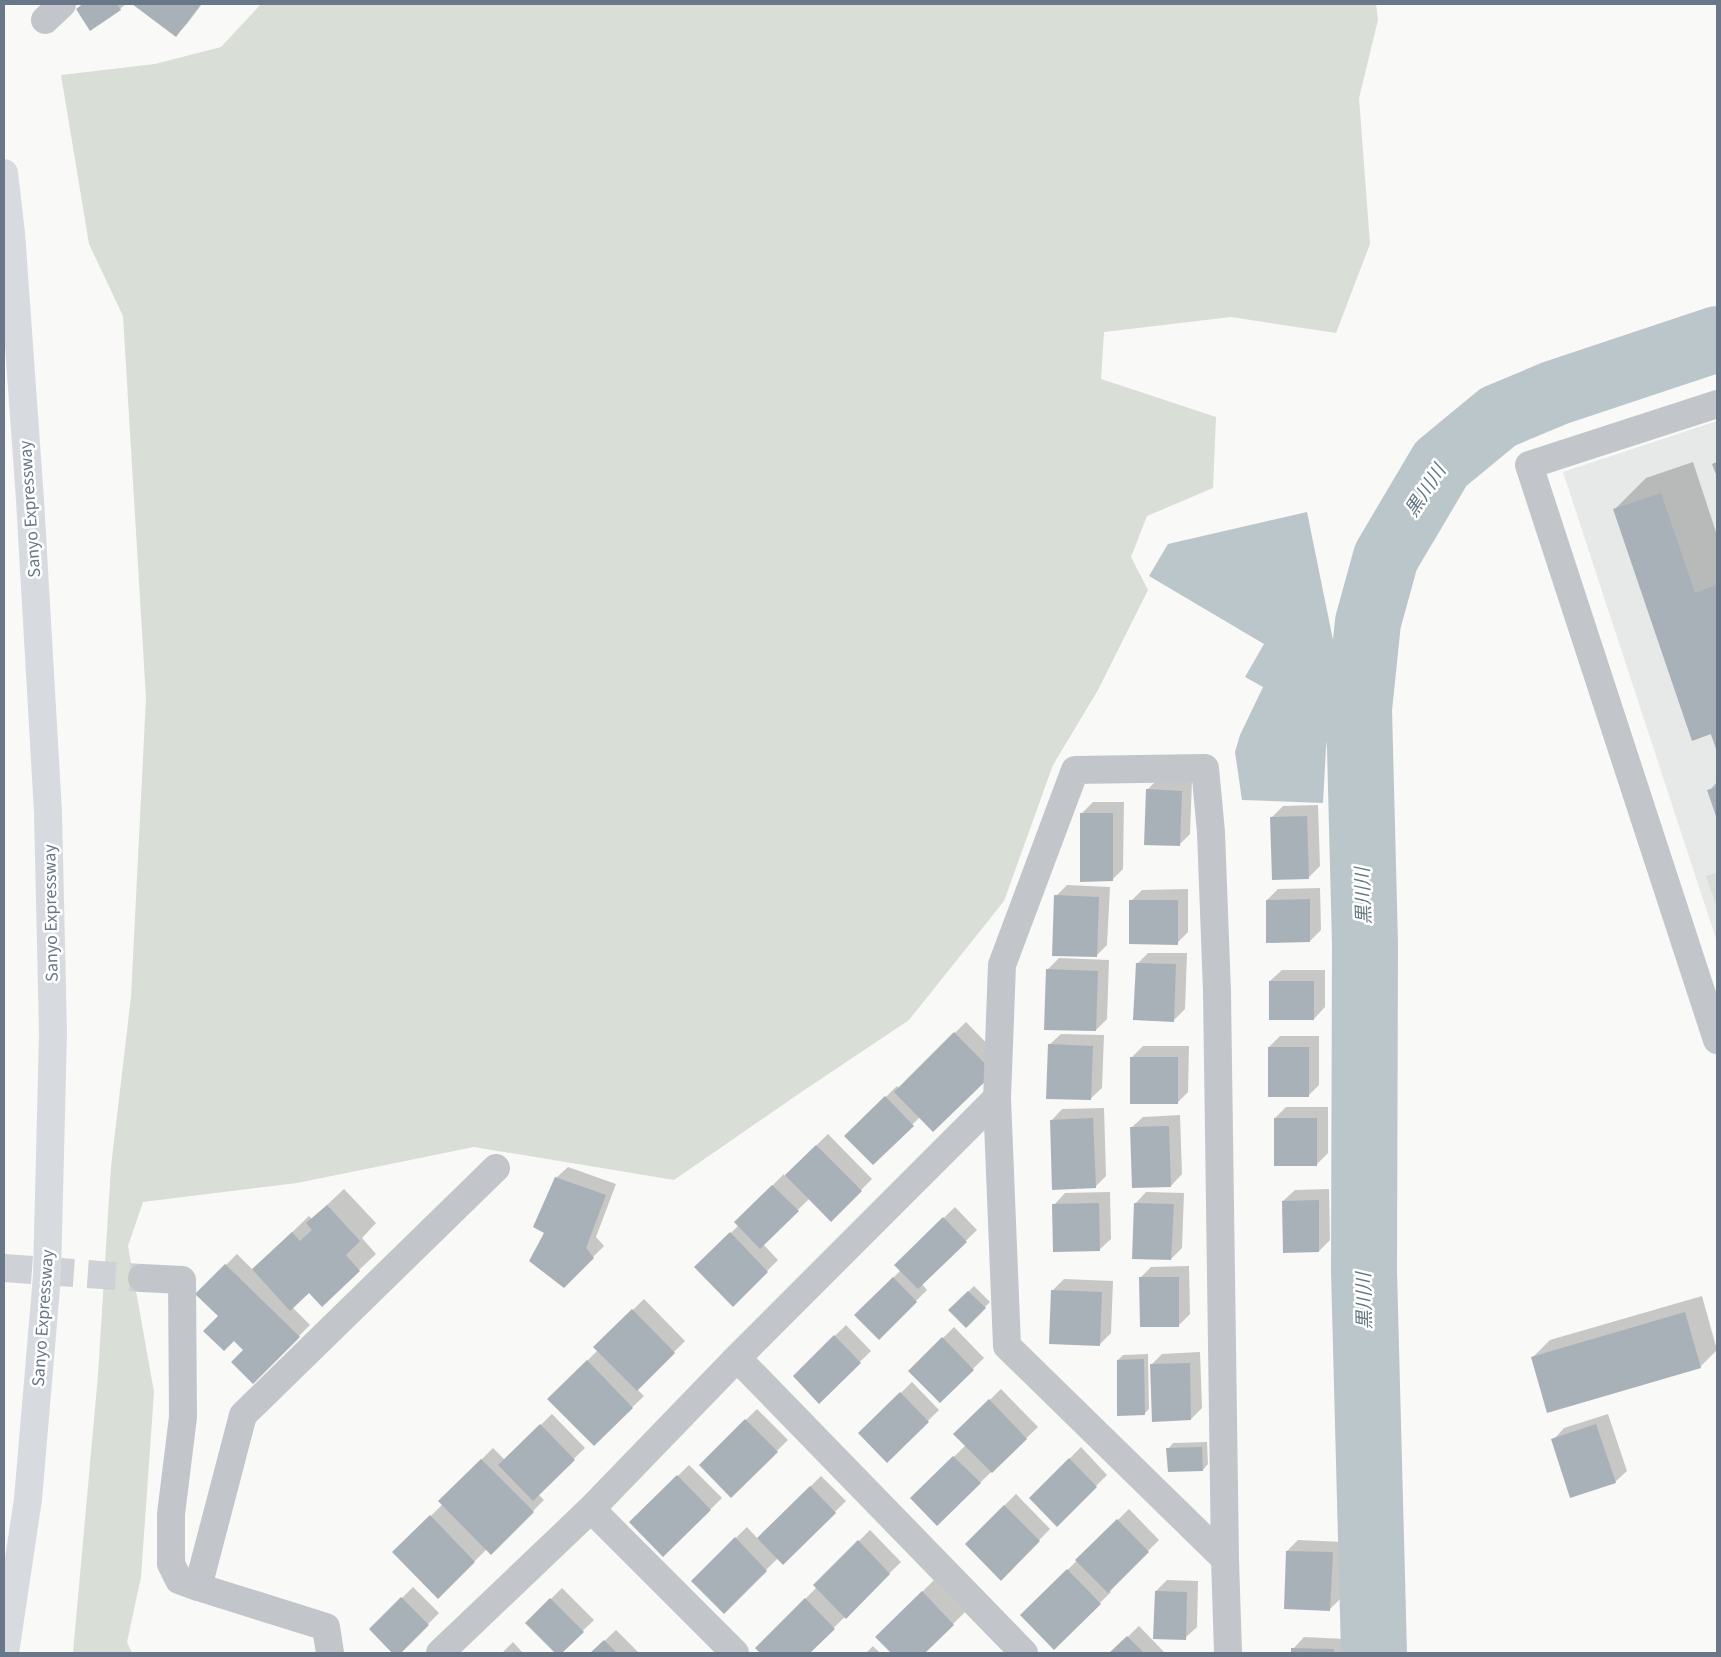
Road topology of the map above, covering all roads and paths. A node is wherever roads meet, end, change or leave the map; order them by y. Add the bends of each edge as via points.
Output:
1 (4, 173) edge
2 (1717, 404) edge
3 (1717, 1040) edge
4 (997, 1098) junction
5 (496, 1168) dead end
6 (142, 1278) tunnel mouth
7 (737, 1358) junction
8 (591, 1509) junction
9 (1225, 1559) junction
10 (198, 1587) junction
11 (4, 1653) edge
12 (330, 1653) edge
13 (440, 1653) edge
14 (735, 1653) edge
15 (1024, 1653) edge
16 (1228, 1653) edge

1 - 11 highway, Sanyo Expressway via 30,500 48,812 53,1033 47,1286 28,1499
2 - 3 street via 1529,465
4 - 7 street
4 - 9 street via 1007,1346
4 - 9 street via 1002,965 1075,770 1205,768 1211,832 1217,992
5 - 10 street via 243,1415
6 - 10 street via 182,1280 183,1416 171,1514 171,1564 179,1580
7 - 8 street
7 - 15 street
8 - 13 street
8 - 14 street
9 - 16 street
10 - 12 street via 326,1627

